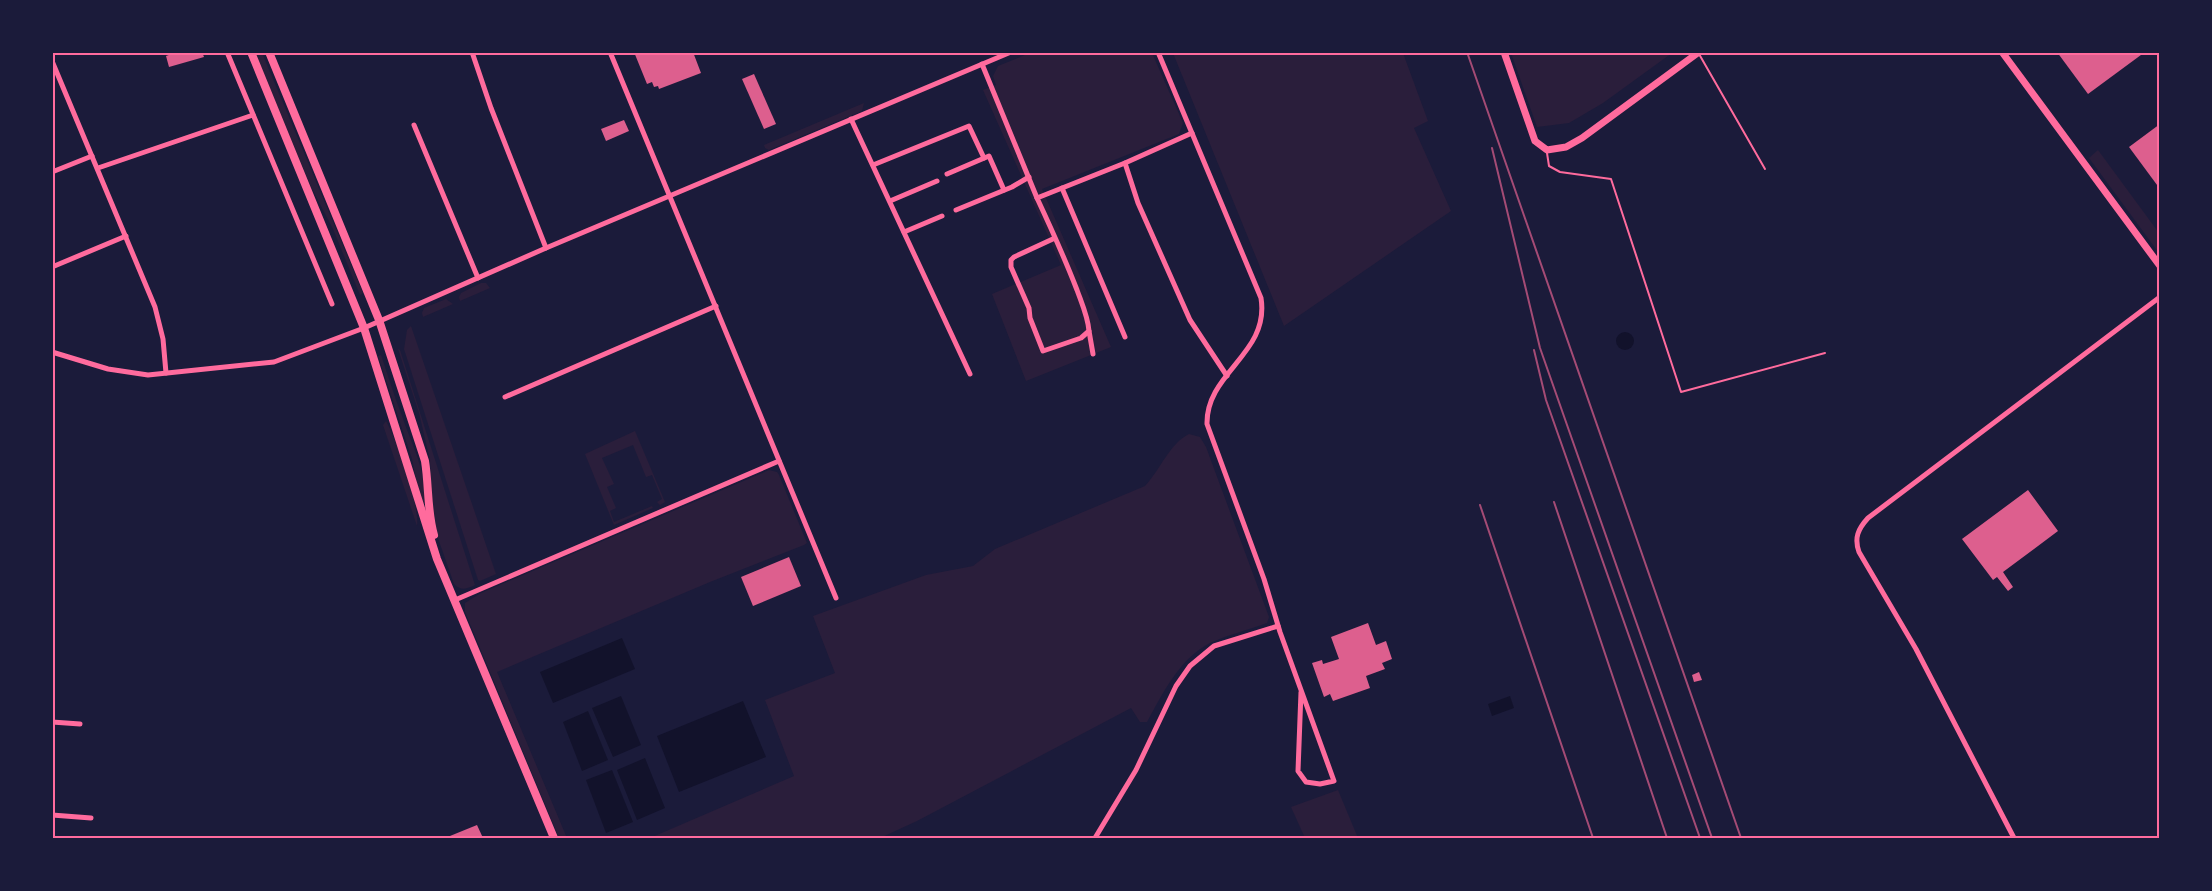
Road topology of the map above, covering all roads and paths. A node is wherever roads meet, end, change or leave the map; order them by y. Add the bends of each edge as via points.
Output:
1 (227, 52) edge
2 (251, 52) edge
3 (268, 52) edge
4 (472, 52) edge
5 (610, 52) edge
6 (1011, 52) edge
7 (1158, 52) edge
8 (1504, 52) edge
9 (2002, 52) edge
10 (1699, 53) edge
11 (52, 61) edge
12 (982, 64) junction
13 (55, 74) edge
14 (253, 116) junction
15 (851, 119) junction
16 (414, 125) dead end
17 (1192, 133) junction
18 (1546, 150) junction
19 (92, 156) junction
20 (984, 158) junction
21 (1125, 163) junction
22 (873, 165) junction
23 (98, 168) junction
24 (1765, 169) dead end
25 (52, 172) edge
26 (947, 174) dead end
27 (1029, 177) junction
28 (937, 182) dead end
29 (1062, 188) junction
30 (1004, 190) junction
31 (670, 196) junction
32 (1037, 198) junction
33 (890, 201) junction
34 (957, 210) dead end
35 (942, 216) dead end
36 (904, 232) junction
37 (126, 236) junction
38 (1055, 238) junction
39 (546, 248) junction
40 (2160, 266) edge
41 (52, 267) edge
42 (478, 278) junction
43 (2160, 297) edge
44 (332, 304) dead end
45 (716, 306) junction
46 (379, 320) junction
47 (364, 328) junction
48 (1089, 331) junction
49 (1125, 337) dead end
50 (52, 352) edge
51 (1825, 353) dead end
52 (1093, 354) dead end
53 (166, 373) junction
54 (970, 374) dead end
55 (1227, 375) junction
56 (505, 397) dead end
57 (779, 461) junction
58 (836, 598) dead end
59 (455, 600) junction
60 (1278, 626) junction
61 (1301, 692) junction
62 (52, 722) edge
63 (80, 724) dead end
64 (52, 815) edge
65 (91, 818) dead end
66 (554, 838) edge
67 (1095, 838) edge
68 (2014, 838) edge

1 - 14 street
2 - 47 main road
3 - 46 main road
4 - 39 street
5 - 31 street
6 - 12 street
7 - 17 street
8 - 18 street via 1535,141
9 - 40 street
10 - 18 street via 1582,138 1566,147
10 - 24 lane
11 - 13 street
12 - 15 street
12 - 27 street
13 - 19 street
14 - 23 street
14 - 44 street
15 - 22 street
15 - 31 street
16 - 42 street
17 - 21 street
17 - 55 street via 1262,309 1256,338
18 - 51 lane via 1549,166 1560,172 1611,179 1681,392
19 - 23 street
19 - 25 street
20 - 22 street via 969,126
20 - 26 street
20 - 30 street via 990,156
21 - 29 street
21 - 55 street via 1138,203 1190,320
22 - 33 street
23 - 37 street
27 - 30 street
27 - 32 street
28 - 33 street
29 - 32 street
29 - 49 street
30 - 34 street
31 - 39 street
31 - 45 street
32 - 38 street
33 - 36 street
35 - 36 street
36 - 54 street
37 - 41 street
37 - 53 street via 155,306
38 - 48 street
38 - 48 street via 1014,257 1011,267 1043,351 1081,338
39 - 42 street
42 - 46 street
43 - 68 street via 1868,518 1859,529 1859,552 1916,650
45 - 56 street
45 - 57 street
46 - 47 street
46 - 59 main road via 425,461 432,526
47 - 53 street via 274,362
47 - 59 main road via 436,559
48 - 52 street
50 - 53 street via 126,373
55 - 60 street via 1209,402 1207,424
57 - 58 street
57 - 59 street
59 - 66 main road
60 - 61 street
60 - 67 street via 1214,646 1190,666 1176,686 1136,770
61 - 61 street via 1298,771 1306,782 1334,781
62 - 63 street
64 - 65 street

